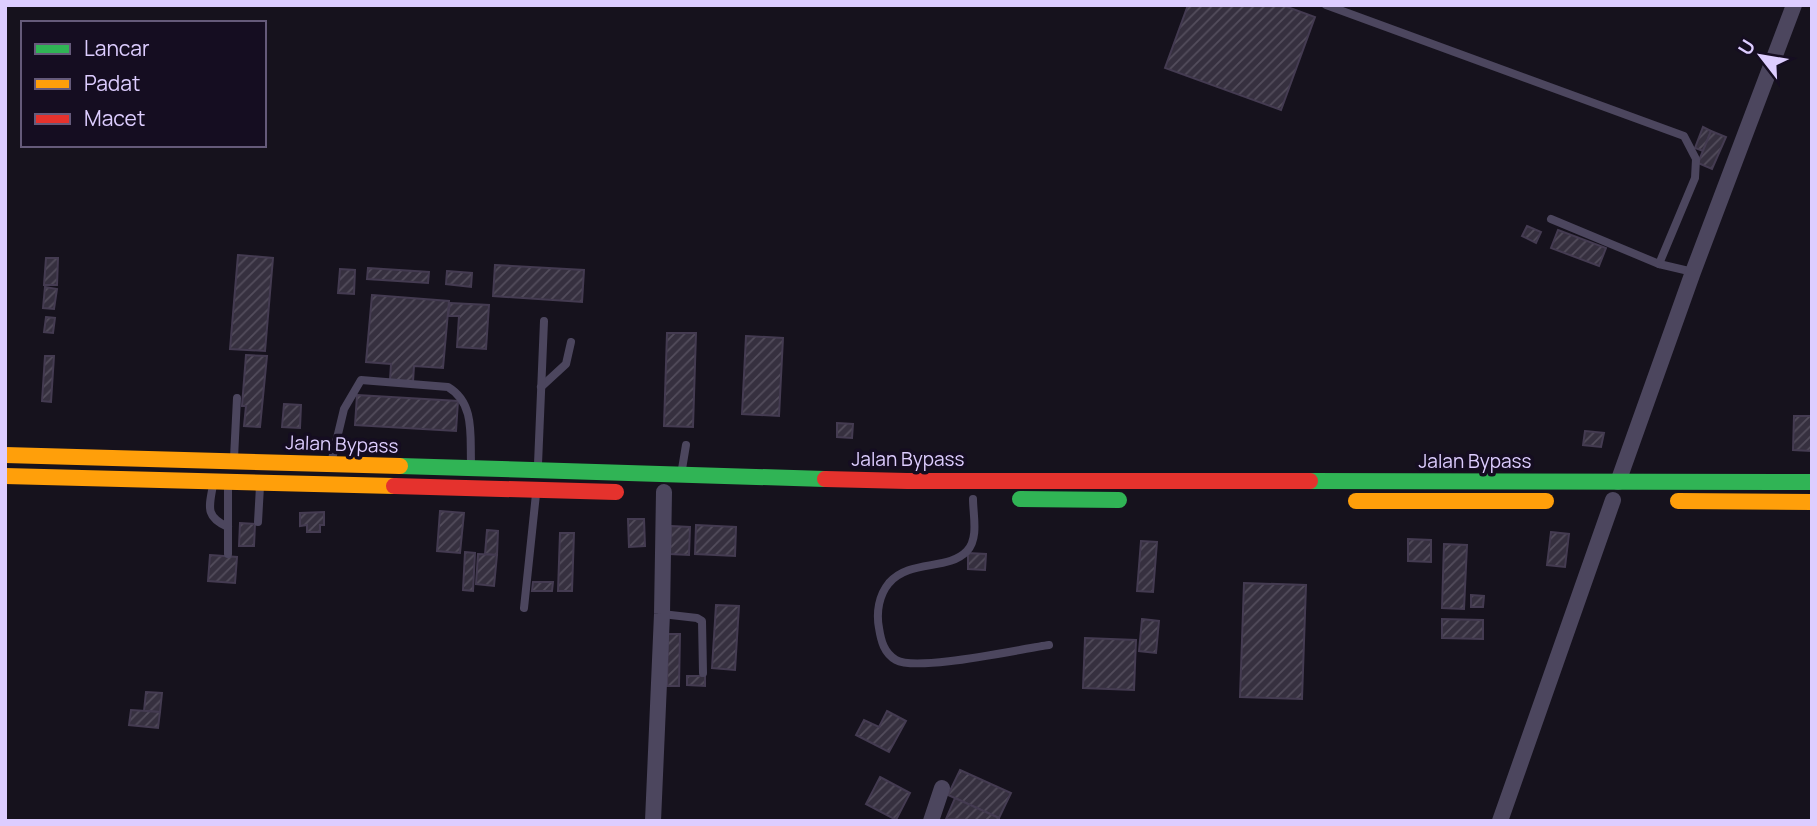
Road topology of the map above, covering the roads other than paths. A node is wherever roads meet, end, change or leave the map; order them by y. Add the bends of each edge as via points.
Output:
1 (1326, 5) edge
2 (1794, 5) edge
3 (1551, 219) dead end
4 (1659, 264) junction
5 (1693, 272) junction
6 (544, 321) dead end
7 (571, 342) dead end
8 (541, 387) junction
9 (237, 398) dead end
10 (686, 444) dead end
11 (5, 455) edge
12 (234, 461) junction
13 (331, 465) junction
14 (433, 468) junction
15 (471, 469) junction
16 (538, 471) junction
17 (680, 475) junction
18 (5, 476) edge
19 (221, 482) junction
20 (1618, 482) junction
21 (1812, 482) edge
22 (260, 483) junction
23 (432, 488) junction
24 (537, 491) junction
25 (626, 492) dead end
26 (664, 492) dead end
27 (979, 499) joint
28 (1134, 500) dead end
29 (1613, 500) dead end
30 (1337, 501) dead end
31 (1563, 501) dead end
32 (1665, 501) dead end
33 (1812, 502) edge
34 (258, 522) dead end
35 (228, 527) junction
36 (228, 554) dead end
37 (524, 608) dead end
38 (662, 614) junction
39 (1049, 645) dead end
40 (703, 673) dead end
41 (942, 788) dead end
42 (653, 821) edge
43 (931, 821) edge
44 (1500, 821) edge

1 - 4 lane via 1684,136 1696,159 1695,178
2 - 5 street
3 - 4 lane
4 - 5 lane
5 - 20 street
6 - 8 lane
7 - 8 lane via 566,364
8 - 16 lane
9 - 12 lane
10 - 17 lane
11 - 12 highway, Jalan Bypass
12 - 13 highway, Jalan Bypass
13 - 14 highway, Jalan Bypass
13 - 15 lane via 344,409 360,380 448,387 458,393 469,412
14 - 15 highway, Jalan Bypass
14 - 23 highway
15 - 16 highway, Jalan Bypass
16 - 17 highway, Jalan Bypass
17 - 20 highway, Jalan Bypass via 907,481
18 - 19 highway
19 - 22 highway
19 - 35 lane
19 - 35 lane via 211,514
20 - 21 highway, Jalan Bypass
22 - 23 highway
22 - 34 lane
23 - 24 highway
24 - 25 highway
24 - 37 lane
26 - 38 street
27 - 28 highway
27 - 39 lane via 968,550 958,558 897,575 887,585 879,600 878,623 887,653 898,662 920,664
29 - 44 street
30 - 31 highway, Jalan Bypass
32 - 33 highway
35 - 36 lane
38 - 40 lane via 702,621
38 - 42 street
41 - 43 street

